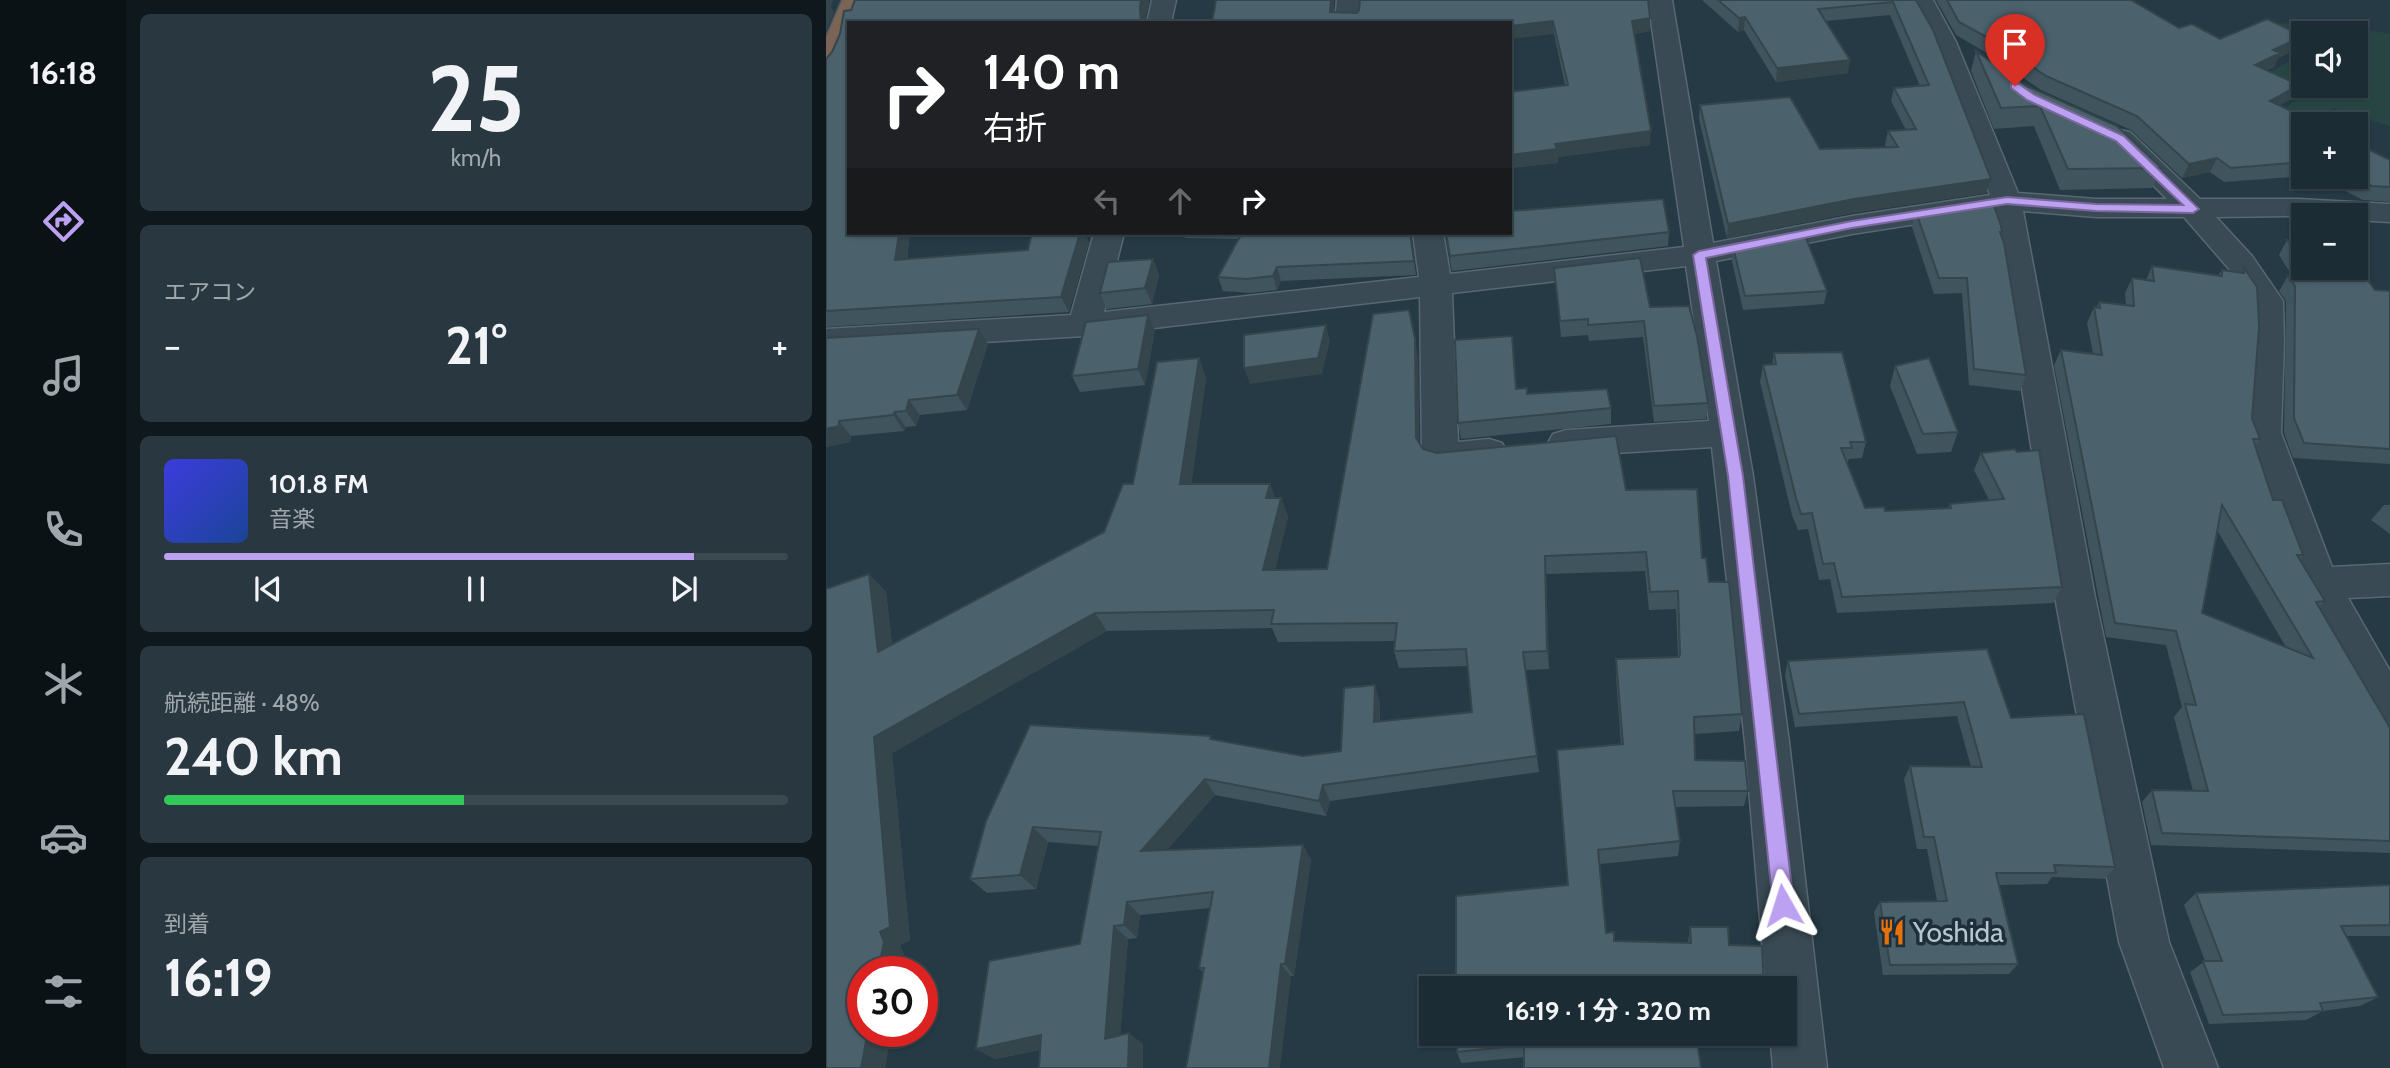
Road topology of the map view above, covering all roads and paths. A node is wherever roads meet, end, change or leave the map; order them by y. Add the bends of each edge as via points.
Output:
1 (854, 0) edge
2 (1164, 0) edge
3 (1349, 0) edge
4 (1660, 0) edge
5 (1921, 0) edge
6 (1159, 21) edge
7 (1347, 21) edge
8 (1944, 42) junction
9 (1982, 63) edge
10 (826, 66) edge
11 (2095, 127) edge
12 (2007, 201) junction
13 (2193, 209) junction
14 (2390, 213) edge
15 (1108, 235) edge
16 (1428, 235) edge
17 (1699, 255) junction
18 (1436, 284) junction
19 (1085, 325) junction
20 (826, 340) edge
21 (1728, 433) junction
22 (2390, 580) edge
23 (2319, 584) junction
24 (2390, 711) edge
25 (1800, 1068) edge
26 (2191, 1068) edge

1 - 10 highway
2 - 6 street
3 - 7 street
4 - 17 street
5 - 8 street
8 - 9 street
8 - 12 street
11 - 13 street via 2120,138
12 - 13 street
12 - 17 street
12 - 26 street via 2075,597 2144,942
13 - 14 street
13 - 23 street via 2241,263 2267,301 2263,433
15 - 19 street
16 - 18 street
17 - 18 street
17 - 21 street
18 - 19 street
18 - 21 street via 1440,457
19 - 20 street
21 - 25 street via 1767,743
22 - 23 street
23 - 24 street

